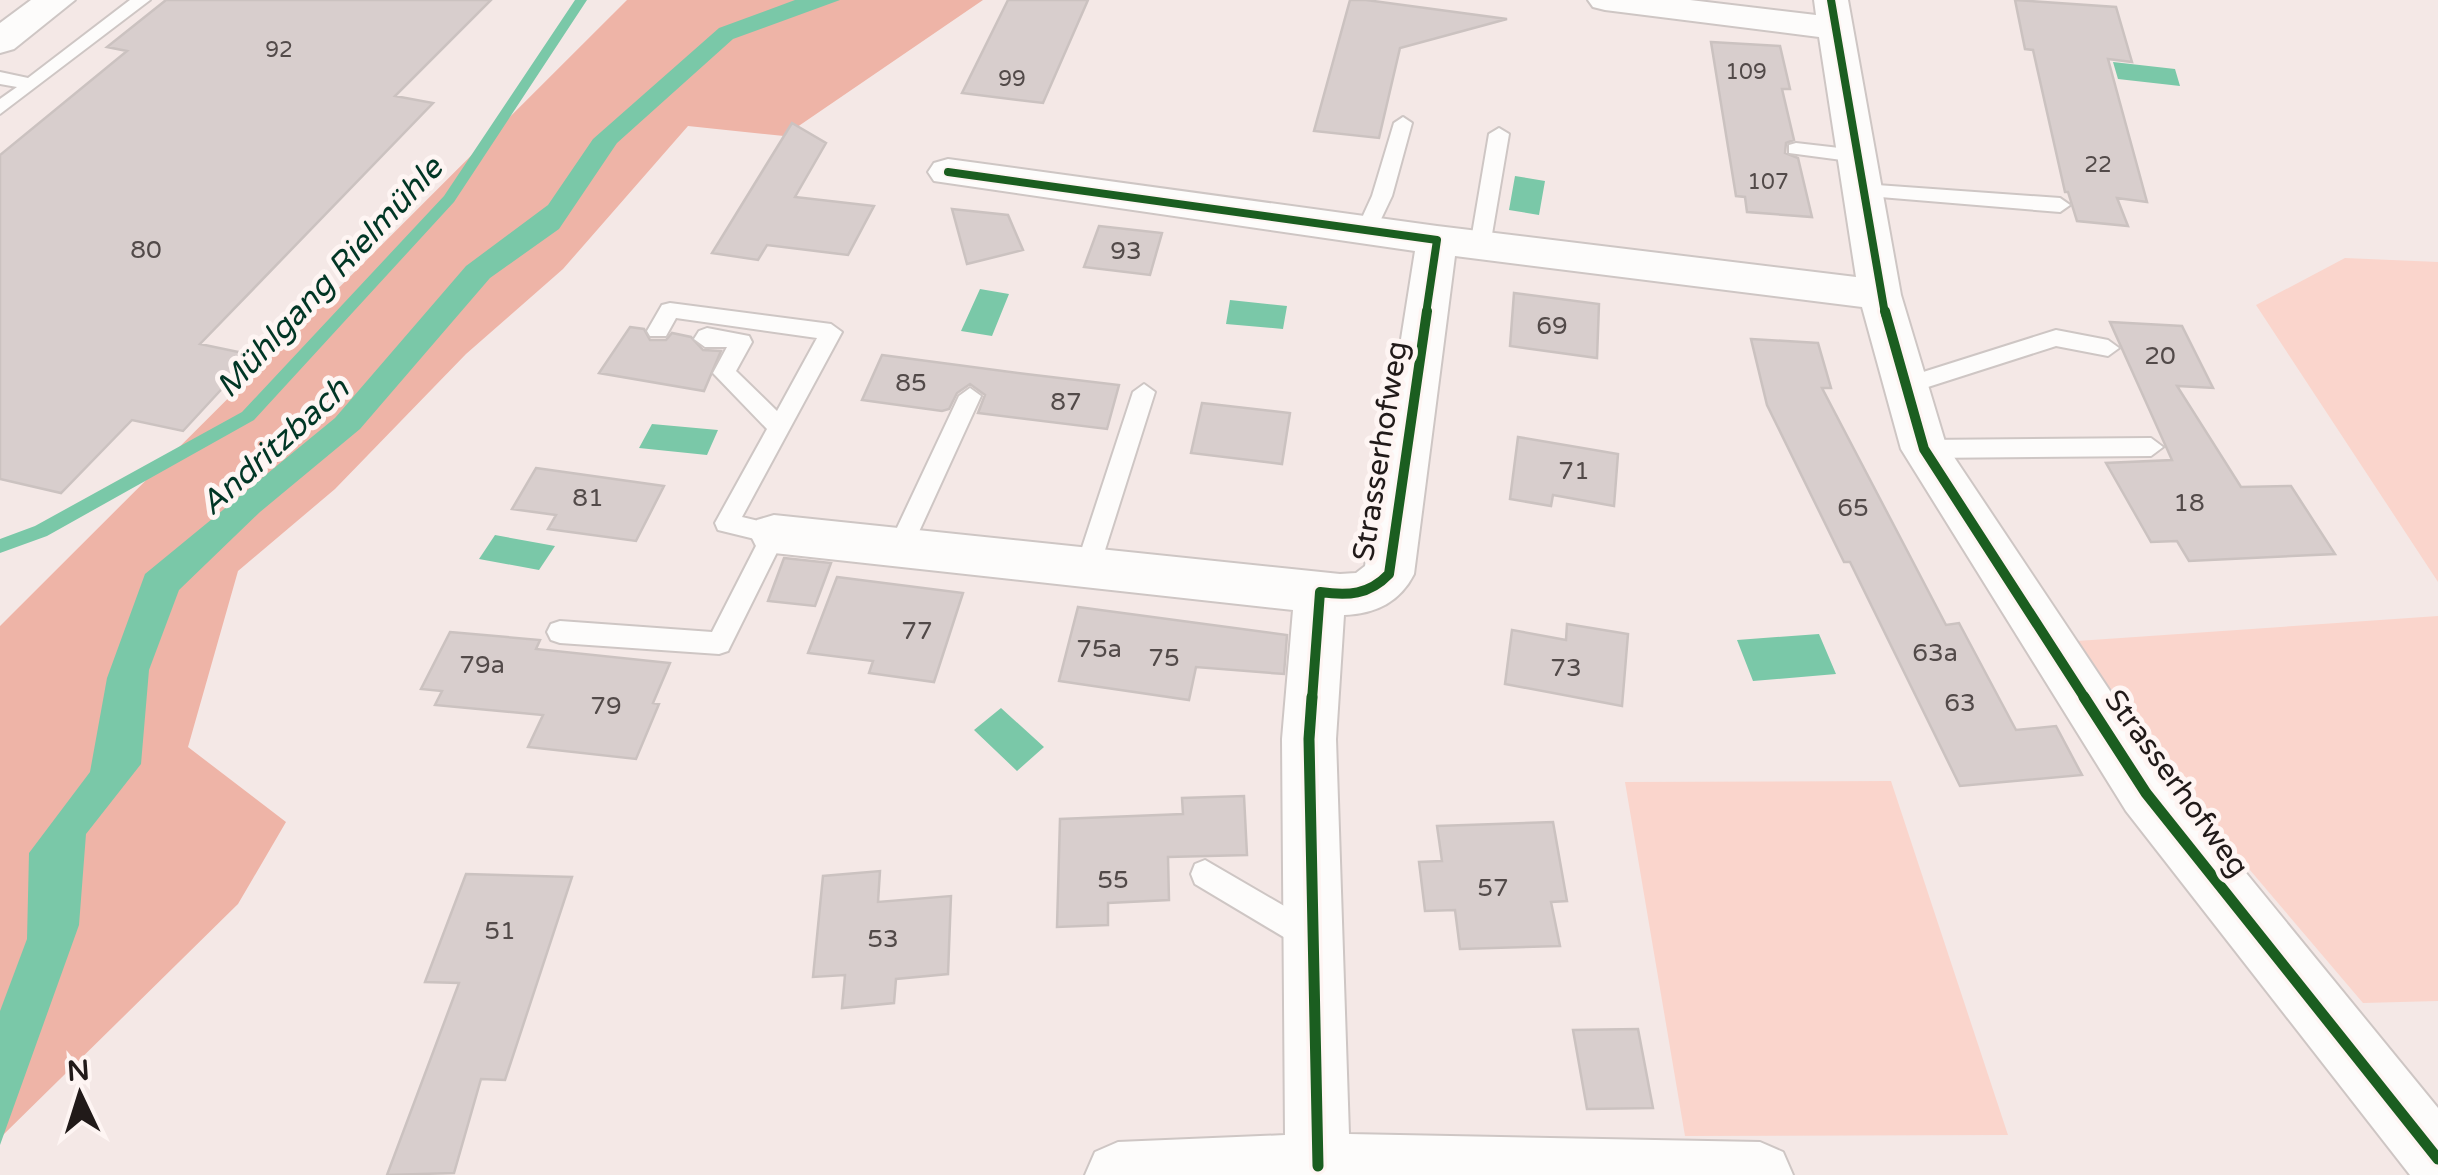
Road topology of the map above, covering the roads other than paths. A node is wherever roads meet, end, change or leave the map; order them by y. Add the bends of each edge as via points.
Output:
1 (56, 0) edge
2 (141, 0) edge
3 (1605, 0) edge
4 (1832, 14) edge
5 (0, 41) edge
6 (0, 78) edge
7 (32, 84) junction
8 (0, 108) edge
9 (1403, 124) dead end
10 (1499, 134) dead end
11 (1796, 149) dead end
12 (948, 172) dead end
13 (1860, 173) junction
14 (2060, 205) dead end
15 (1366, 231) junction
16 (1459, 243) junction
17 (1880, 294) junction
18 (658, 331) dead end
19 (705, 339) dead end
20 (2108, 348) dead end
21 (1906, 386) junction
22 (1144, 392) dead end
23 (970, 396) dead end
24 (780, 428) junction
25 (2151, 447) dead end
26 (1924, 448) junction
27 (774, 534) junction
28 (900, 548) junction
29 (1088, 568) junction
30 (1320, 592) junction
31 (560, 632) dead end
32 (1204, 874) dead end
33 (1314, 940) junction
34 (2438, 1159) edge
35 (1318, 1166) junction
36 (1118, 1175) edge
37 (1760, 1175) edge

1 - 5 main road
2 - 7 lane
3 - 4 street, Strasserhofweg
4 - 13 street, Strasserhofweg
6 - 7 lane
7 - 8 lane
9 - 15 lane
10 - 16 lane
11 - 13 lane
12 - 15 street
13 - 14 lane
13 - 17 street, Strasserhofweg
15 - 16 street
16 - 17 street
16 - 30 street, Strasserhofweg via 1389,574 1377,589 1351,596
17 - 21 street, Strasserhofweg
18 - 24 lane via 670,310 831,332
19 - 24 lane via 742,342 724,374
20 - 21 lane via 2056,338
21 - 26 street, Strasserhofweg
22 - 29 lane
23 - 28 lane
24 - 27 lane via 727,523
25 - 26 lane
26 - 34 street, Strasserhofweg via 2146,792
27 - 28 street, Strasserhofweg
27 - 31 lane via 719,643
28 - 29 street, Strasserhofweg
29 - 30 street, Strasserhofweg
30 - 33 street, Strasserhofweg via 1309,739
32 - 33 lane
33 - 35 street, Strasserhofweg
35 - 36 street
35 - 37 street

